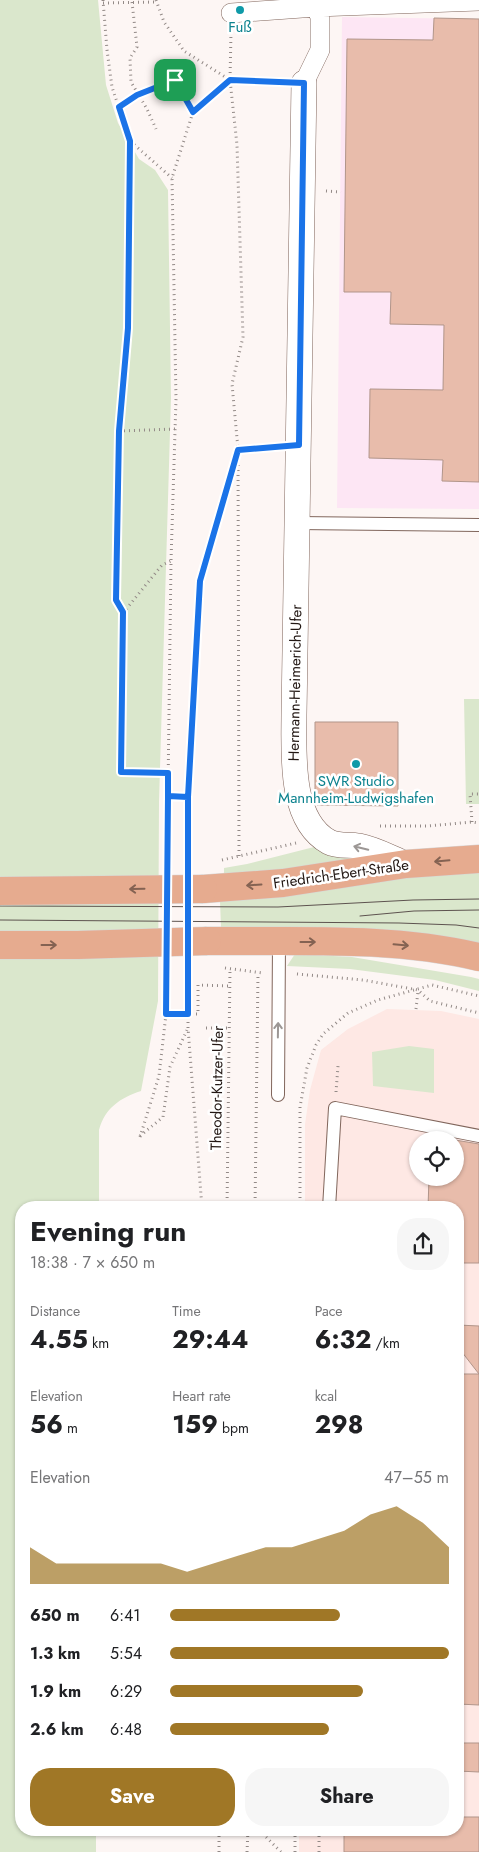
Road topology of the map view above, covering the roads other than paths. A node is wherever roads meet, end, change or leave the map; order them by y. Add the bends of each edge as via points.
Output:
1 (479, 1) edge
2 (369, 2) edge
3 (317, 4) edge
4 (231, 13) road end
5 (304, 83) joint
6 (298, 523) junction
7 (479, 525) edge
8 (479, 859) edge
9 (406, 864) junction
10 (0, 891) edge
11 (279, 942) junction
12 (0, 945) edge
13 (479, 957) edge
14 (278, 1095) dead end
15 (479, 1136) edge
16 (329, 1201) edge

1 - 2 street
2 - 3 street
3 - 4 street
3 - 5 street via 320,50
5 - 6 street, Hermann-Heimerich-Ufer
6 - 7 lane
9 -> 6 street, Hermann-Heimerich-Ufer via 359,846 329,842 307,819 297,791 294,739
8 -> 9 main road, Friedrich-Ebert-Straße
9 -> 10 main road, Friedrich-Ebert-Straße, bridge via 283,883 203,889
12 -> 11 main road, bridge
11 -> 13 main road via 385,943
14 -> 11 lane
15 - 16 lane via 335,1108

